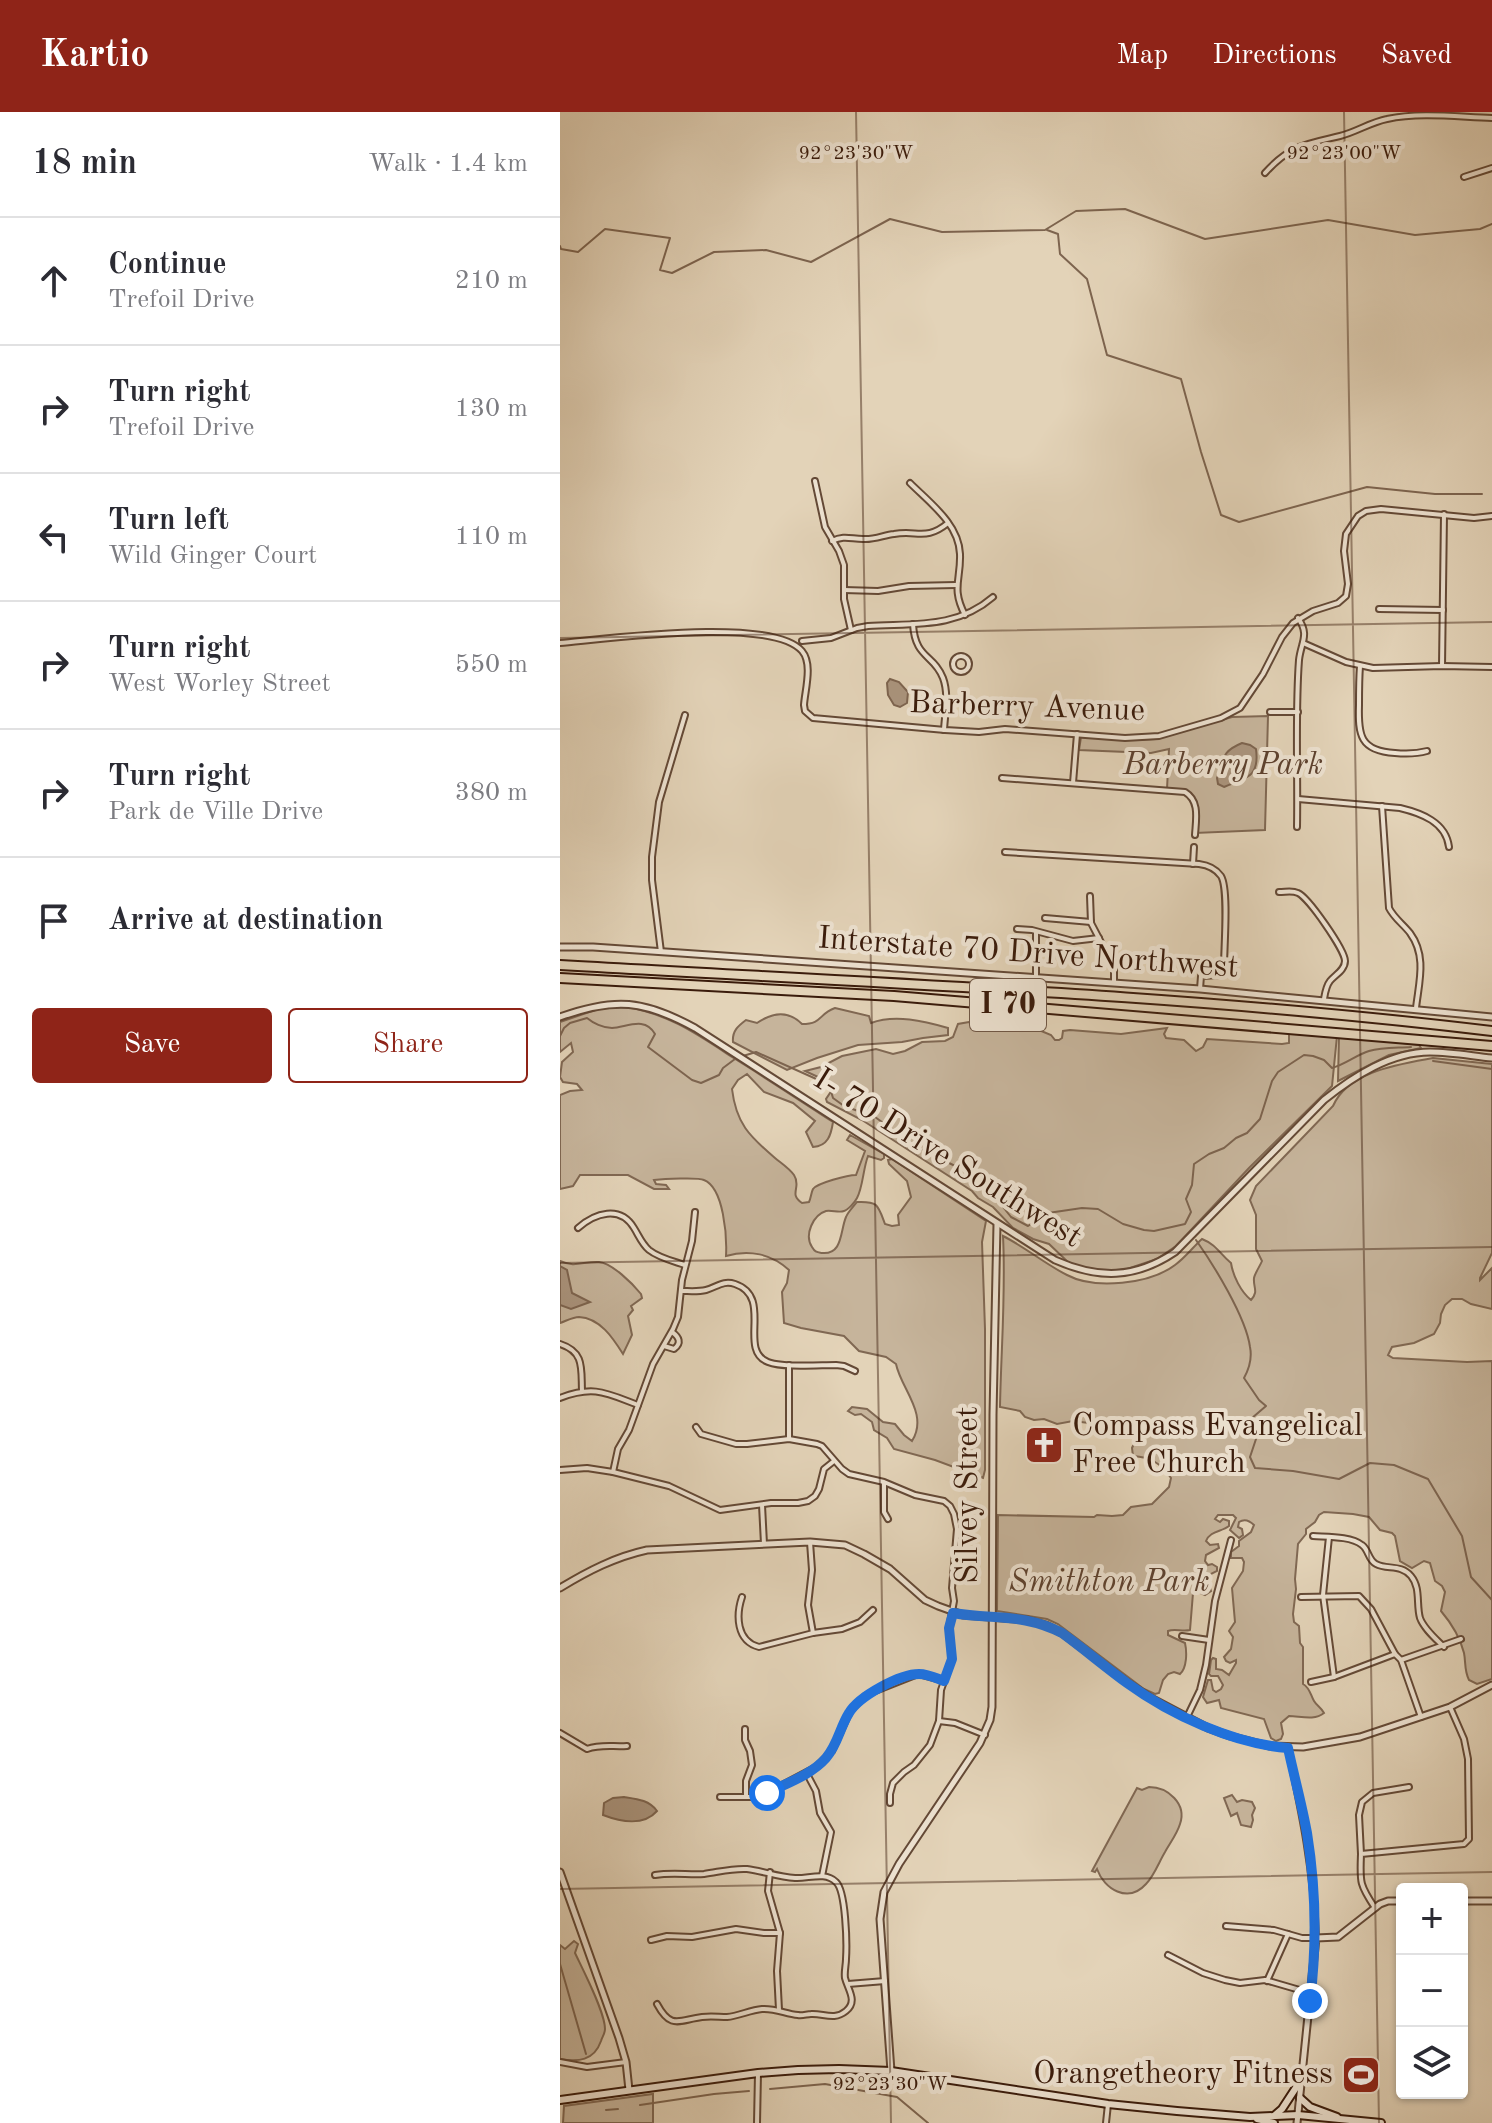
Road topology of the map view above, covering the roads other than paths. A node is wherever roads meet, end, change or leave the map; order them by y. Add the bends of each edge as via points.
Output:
1 (1383, 112) edge
2 (1442, 114) edge
3 (1492, 118) edge
4 (1385, 119) junction
5 (1492, 168) edge
6 (1265, 173) dead end
7 (1464, 177) dead end
8 (815, 481) dead end
9 (910, 483) dead end
10 (1444, 514) junction
11 (1492, 516) edge
12 (948, 523) junction
13 (832, 541) junction
14 (956, 585) junction
15 (844, 590) junction
16 (993, 597) dead end
17 (1379, 609) dead end
18 (1443, 610) junction
19 (965, 615) junction
20 (1298, 618) junction
21 (913, 624) junction
22 (851, 630) junction
23 (802, 641) dead end
24 (560, 643) edge
25 (1303, 643) junction
26 (1360, 666) junction
27 (1442, 666) junction
28 (1492, 667) edge
29 (1270, 712) dead end
30 (1298, 712) junction
31 (685, 715) dead end
32 (944, 730) junction
33 (1077, 734) junction
34 (1427, 751) dead end
35 (1002, 778) dead end
36 (1073, 783) junction
37 (1297, 799) junction
38 (1382, 806) junction
39 (1297, 827) dead end
40 (1195, 835) dead end
41 (1194, 847) dead end
42 (1449, 847) dead end
43 (1005, 852) dead end
44 (1193, 864) junction
45 (1279, 892) dead end
46 (1090, 896) dead end
47 (1045, 918) dead end
48 (1091, 922) junction
49 (1017, 929) dead end
50 (1036, 931) junction
51 (1099, 938) junction
52 (560, 947) edge
53 (661, 952) junction
54 (560, 965) edge
55 (560, 978) edge
56 (1036, 978) junction
57 (1114, 983) junction
58 (1200, 989) junction
59 (1324, 999) junction
60 (1416, 1008) junction
61 (560, 1017) edge
62 (1492, 1017) edge
63 (1492, 1031) edge
64 (1492, 1046) edge
65 (1492, 1058) edge
66 (695, 1212) dead end
67 (997, 1223) junction
68 (578, 1228) dead end
69 (685, 1265) junction
70 (681, 1291) junction
71 (672, 1332) junction
72 (560, 1344) edge
73 (664, 1346) junction
74 (789, 1364) junction
75 (855, 1371) dead end
76 (582, 1391) junction
77 (560, 1398) edge
78 (638, 1405) junction
79 (696, 1427) dead end
80 (789, 1439) junction
81 (834, 1461) junction
82 (560, 1470) edge
83 (613, 1472) junction
84 (884, 1482) junction
85 (762, 1505) junction
86 (888, 1519) dead end
87 (1313, 1536) dead end
88 (1329, 1537) junction
89 (1231, 1540) dead end
90 (810, 1542) junction
91 (764, 1544) junction
92 (560, 1588) edge
93 (1323, 1595) junction
94 (742, 1597) dead end
95 (1301, 1597) dead end
96 (873, 1610) dead end
97 (953, 1613) junction
98 (992, 1617) junction
99 (813, 1633) junction
100 (1182, 1636) dead end
101 (1461, 1639) dead end
102 (1209, 1640) junction
103 (1444, 1647) junction
104 (1395, 1654) junction
105 (1401, 1660) junction
106 (1334, 1677) junction
107 (944, 1681) junction
108 (1311, 1682) dead end
109 (1492, 1685) edge
110 (1450, 1707) junction
111 (1187, 1717) junction
112 (1421, 1717) junction
113 (939, 1721) junction
114 (745, 1729) dead end
115 (560, 1733) edge
116 (985, 1735) junction
117 (627, 1746) dead end
118 (1288, 1748) junction
119 (807, 1774) junction
120 (1409, 1787) dead end
121 (720, 1797) dead end
122 (746, 1797) junction
123 (890, 1803) dead end
124 (1361, 1854) junction
125 (560, 1872) edge
126 (770, 1872) junction
127 (655, 1875) dead end
128 (822, 1876) junction
129 (1396, 1901) edge
130 (1468, 1901) edge
131 (1492, 1901) edge
132 (1375, 1908) junction
133 (1226, 1926) dead end
134 (780, 1933) junction
135 (1288, 1934) junction
136 (1316, 1938) junction
137 (651, 1940) dead end
138 (1168, 1955) dead end
139 (885, 1981) junction
140 (1267, 1981) junction
141 (848, 1984) junction
142 (1311, 1993) junction
143 (657, 2004) dead end
144 (779, 2010) junction
145 (560, 2062) edge
146 (626, 2062) junction
147 (891, 2071) junction
148 (758, 2073) junction
149 (1301, 2080) junction
150 (629, 2090) junction
151 (1300, 2098) junction
152 (560, 2100) edge
153 (1108, 2104) junction
154 (1250, 2117) junction
155 (1298, 2119) edge
156 (1340, 2119) junction
157 (1272, 2121) edge
158 (757, 2123) edge
159 (1106, 2123) edge
160 (1381, 2123) edge

1 - 4 street
2 - 3 street
2 - 4 street
4 - 6 street via 1300,146
5 - 7 street
8 - 13 street
9 - 12 street
10 - 11 street
10 - 18 street
10 - 20 street via 1381,509 1358,516 1346,534 1346,596
12 - 13 street via 926,535
12 - 14 street via 959,547
13 - 15 street via 844,565
14 - 15 street
14 - 19 street
15 - 22 street
16 - 19 street
17 - 18 street
18 - 27 street
19 - 21 street
20 - 25 street
20 - 33 street, Barberry Avenue via 1235,712 1144,738
21 - 22 street
21 - 32 street via 920,650 944,679
22 - 23 street
24 - 32 street, Barberry Avenue via 711,632 778,639 805,655 804,705 813,718
25 - 26 street
25 - 30 street
26 - 27 street
26 - 34 street via 1359,725 1366,744 1389,753
27 - 28 street
29 - 30 street
30 - 37 street
31 - 53 street via 659,802 652,857
32 - 33 street, Barberry Avenue
33 - 36 street
35 - 36 street
36 - 40 street via 1185,792 1196,806
37 - 38 street
37 - 39 street
38 - 42 street via 1433,820 1448,837
38 - 60 street via 1389,908 1414,939 1421,958
41 - 44 street
43 - 44 street
44 - 58 street via 1212,868 1225,886 1224,966 1220,975 1201,976
45 - 59 street via 1293,891 1305,898 1343,952 1343,968 1328,983
46 - 48 street
47 - 48 street
48 - 51 street
49 - 50 street
50 - 51 street via 1073,941
50 - 56 street
51 - 57 street via 1114,967
52 - 53 street, Interstate 70 Drive Northwest
53 - 56 street, Interstate 70 Drive Northwest
54 - 63 highway, I 70 via 1154,999
55 - 64 highway, I 70 via 894,996
56 - 57 street, Interstate 70 Drive Northwest
57 - 58 street, Interstate 70 Drive Northwest
58 - 59 street, Interstate 70 Drive Northwest
59 - 60 street, Interstate 70 Drive Northwest
60 - 62 street, Interstate 70 Drive Northwest
61 - 67 street, I- 70 Drive Southwest via 615,1004 671,1015
65 - 67 street, I- 70 Drive Southwest via 1418,1053 1349,1081 1175,1252 1149,1267 1114,1274 1073,1268
66 - 69 street
67 - 98 street, Silvey Street
68 - 69 street via 598,1215 620,1215 655,1254
69 - 70 street
70 - 71 street
70 - 74 street via 725,1283 740,1286 754,1304 758,1354 768,1362
71 - 73 street
71 - 73 street via 678,1346
72 - 76 street via 579,1357
73 - 78 street
74 - 75 street
74 - 80 street
76 - 77 street
76 - 78 street
78 - 83 street
79 - 80 street via 701,1434 736,1444
80 - 81 street via 822,1446
81 - 84 street via 849,1474
81 - 85 street via 824,1469 819,1489 808,1501
82 - 83 street
83 - 85 street via 669,1486 720,1510
84 - 86 street
84 - 97 street via 950,1506 957,1529
85 - 91 street
87 - 88 street
88 - 93 street
88 - 103 street via 1356,1541 1379,1567 1410,1575 1420,1618
89 - 102 street
90 - 91 street
90 - 97 street via 845,1545 864,1554 925,1600
90 - 99 street via 808,1605
91 - 92 street via 635,1553 606,1562
93 - 95 street
93 - 104 street via 1359,1596
93 - 106 street
94 - 99 street via 740,1629 752,1645
96 - 99 street via 860,1622
97 - 98 street
97 - 107 street via 952,1659
98 - 111 street via 1028,1620 1062,1633 1151,1698
98 - 116 street, Silvey Street via 992,1707
100 - 102 street
101 - 103 street
102 - 111 street via 1200,1690
103 - 105 street
104 - 105 street
104 - 106 street
105 - 112 street
106 - 108 street
107 - 113 street
107 - 119 street via 918,1674 865,1696 850,1711 832,1751
109 - 110 street
110 - 112 street
110 - 124 street via 1468,1759 1469,1839 1464,1844
111 - 118 street via 1230,1736
112 - 118 street via 1360,1737
113 - 116 street
113 - 123 street via 920,1759 893,1783
114 - 122 street via 752,1765
115 - 117 street via 587,1749
116 - 139 street, Silvey Street via 884,1892 880,1919
118 - 136 street via 1307,1832
119 - 122 street
119 - 128 street via 831,1832
120 - 124 street via 1373,1793 1362,1802
121 - 122 street
124 - 132 street via 1360,1883
125 - 146 street
126 - 127 street via 730,1869
126 - 128 street via 794,1878
126 - 134 street via 768,1891
128 - 141 street via 842,1891
129 - 132 street
130 - 131 street
132 - 136 street via 1338,1937
133 - 135 street
134 - 137 street via 736,1929
134 - 144 street
135 - 136 street
135 - 140 street
136 - 142 street
138 - 140 street via 1225,1980
139 - 141 street
139 - 147 street, Silvey Street
140 - 142 street
141 - 144 street via 852,1998 839,2015
142 - 149 street
143 - 144 street via 665,2017 680,2023
145 - 146 street via 587,2067
146 - 150 street
147 - 148 main road
147 - 153 main road
148 - 150 main road
148 - 158 street
149 - 151 street
149 - 157 main road
150 - 152 main road
151 - 155 street
151 - 156 main road
153 - 154 main road
153 - 159 street
154 - 155 main road
154 - 157 main road
155 - 156 main road
155 - 157 main road
156 - 160 main road

